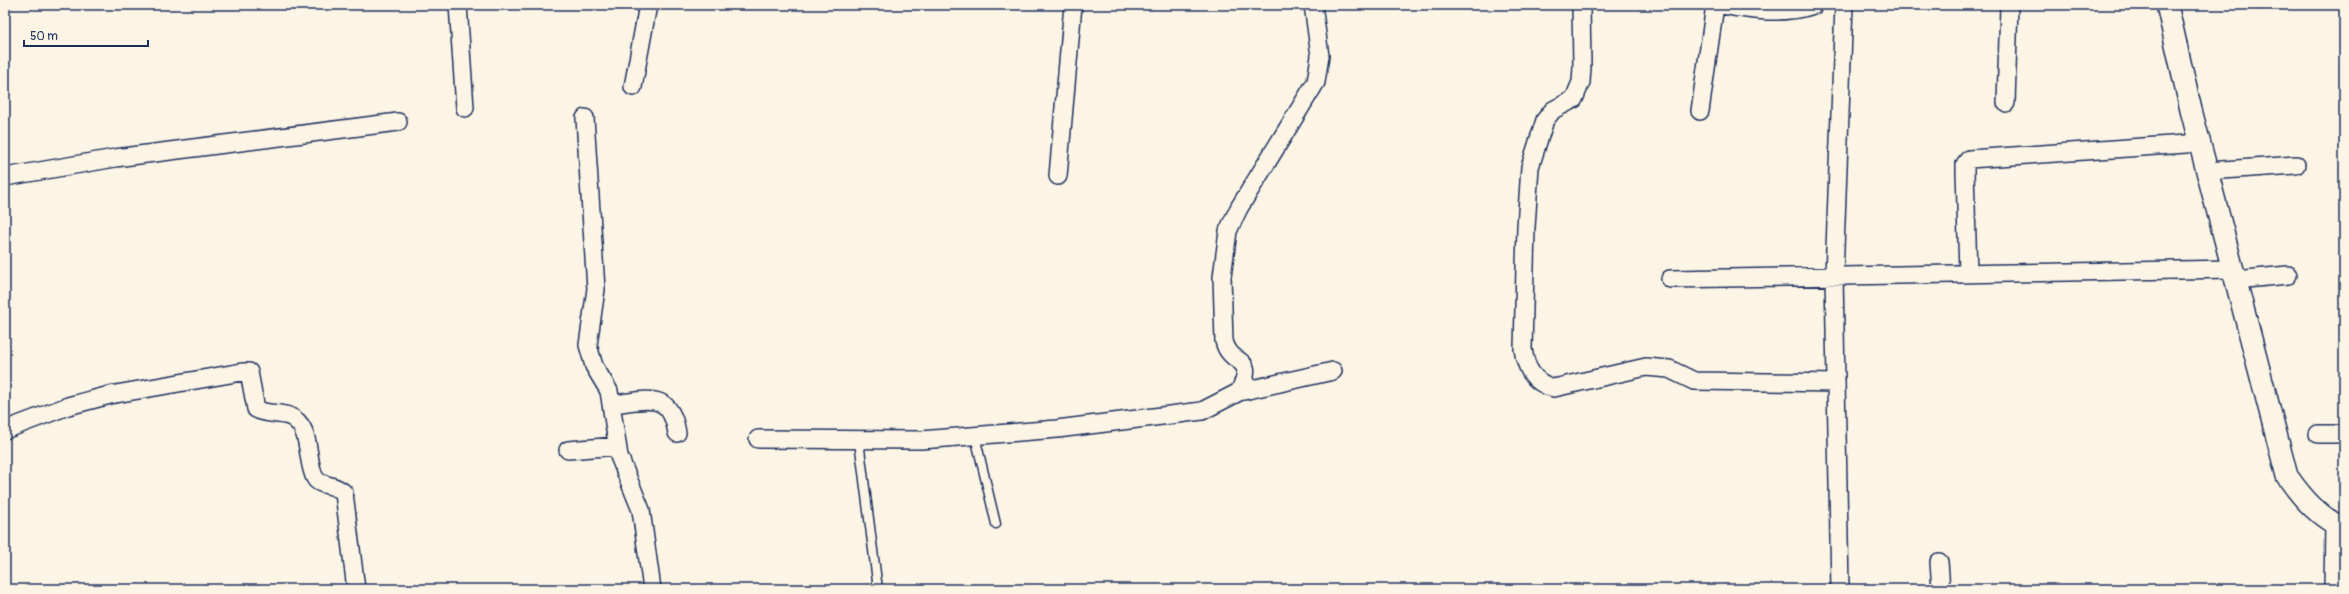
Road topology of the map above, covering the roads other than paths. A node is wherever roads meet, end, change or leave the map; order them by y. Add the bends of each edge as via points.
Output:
1 (458, 5) edge
2 (648, 5) edge
3 (1074, 5) edge
4 (1313, 5) edge
5 (1581, 5) edge
6 (1715, 5) edge
7 (1722, 5) edge
8 (1814, 5) edge
9 (1844, 5) edge
10 (2009, 5) edge
11 (2162, 5) edge
12 (2167, 5) edge
13 (633, 88) dead end
14 (2006, 103) dead end
15 (464, 108) dead end
16 (1700, 111) dead end
17 (585, 118) dead end
18 (398, 122) dead end
19 (2200, 143) junction
20 (2296, 165) dead end
21 (2207, 171) junction
22 (1058, 176) dead end
23 (5, 177) edge
24 (1968, 274) junction
25 (2234, 274) junction
26 (2288, 275) dead end
27 (1834, 276) junction
28 (1670, 279) dead end
29 (1333, 371) dead end
30 (1836, 383) junction
31 (1239, 392) junction
32 (611, 404) junction
33 (5, 430) edge
34 (677, 433) dead end
35 (2318, 434) dead end
36 (2344, 434) edge
37 (975, 436) junction
38 (758, 439) dead end
39 (859, 441) junction
40 (617, 446) junction
41 (568, 450) dead end
42 (996, 524) dead end
43 (2339, 526) edge
44 (1939, 562) dead end
45 (356, 589) edge
46 (652, 589) edge
47 (878, 589) edge
48 (1840, 589) edge
49 (1941, 589) edge
50 (2333, 589) edge

1 - 15 street
2 - 13 street
3 - 22 street
4 - 31 street via 1320,56 1316,82 1239,208 1228,231 1224,250 1224,341 1228,351 1242,362 1247,371
5 - 30 street via 1581,82 1574,100 1553,110 1545,120 1528,183 1523,348 1529,371 1545,386 1554,388 1646,367 1669,369 1694,381
6 - 16 street
7 - 8 street via 1761,11
9 - 27 street
10 - 14 street
11 - 12 street
12 - 19 street
17 - 32 street via 596,281 588,345 594,366 609,391
18 - 23 street via 115,158
19 - 21 street
19 - 24 street via 1969,159 1965,164
20 - 21 street
21 - 25 street
24 - 25 street
24 - 27 street
25 - 26 street
25 - 43 street via 2286,476 2303,500
27 - 28 street
27 - 30 street
29 - 31 street
30 - 48 street
31 - 37 street via 1202,411 1057,429
32 - 34 street via 650,401 663,403 672,412
32 - 40 street
33 - 45 street via 68,406 110,395 249,372 256,409 286,415 296,421 307,442 314,477 322,484 339,487 344,493
35 - 36 street
37 - 39 street
37 - 42 lane
38 - 39 street
39 - 47 lane
40 - 41 street
40 - 46 street via 640,510
43 - 50 street
44 - 49 street

